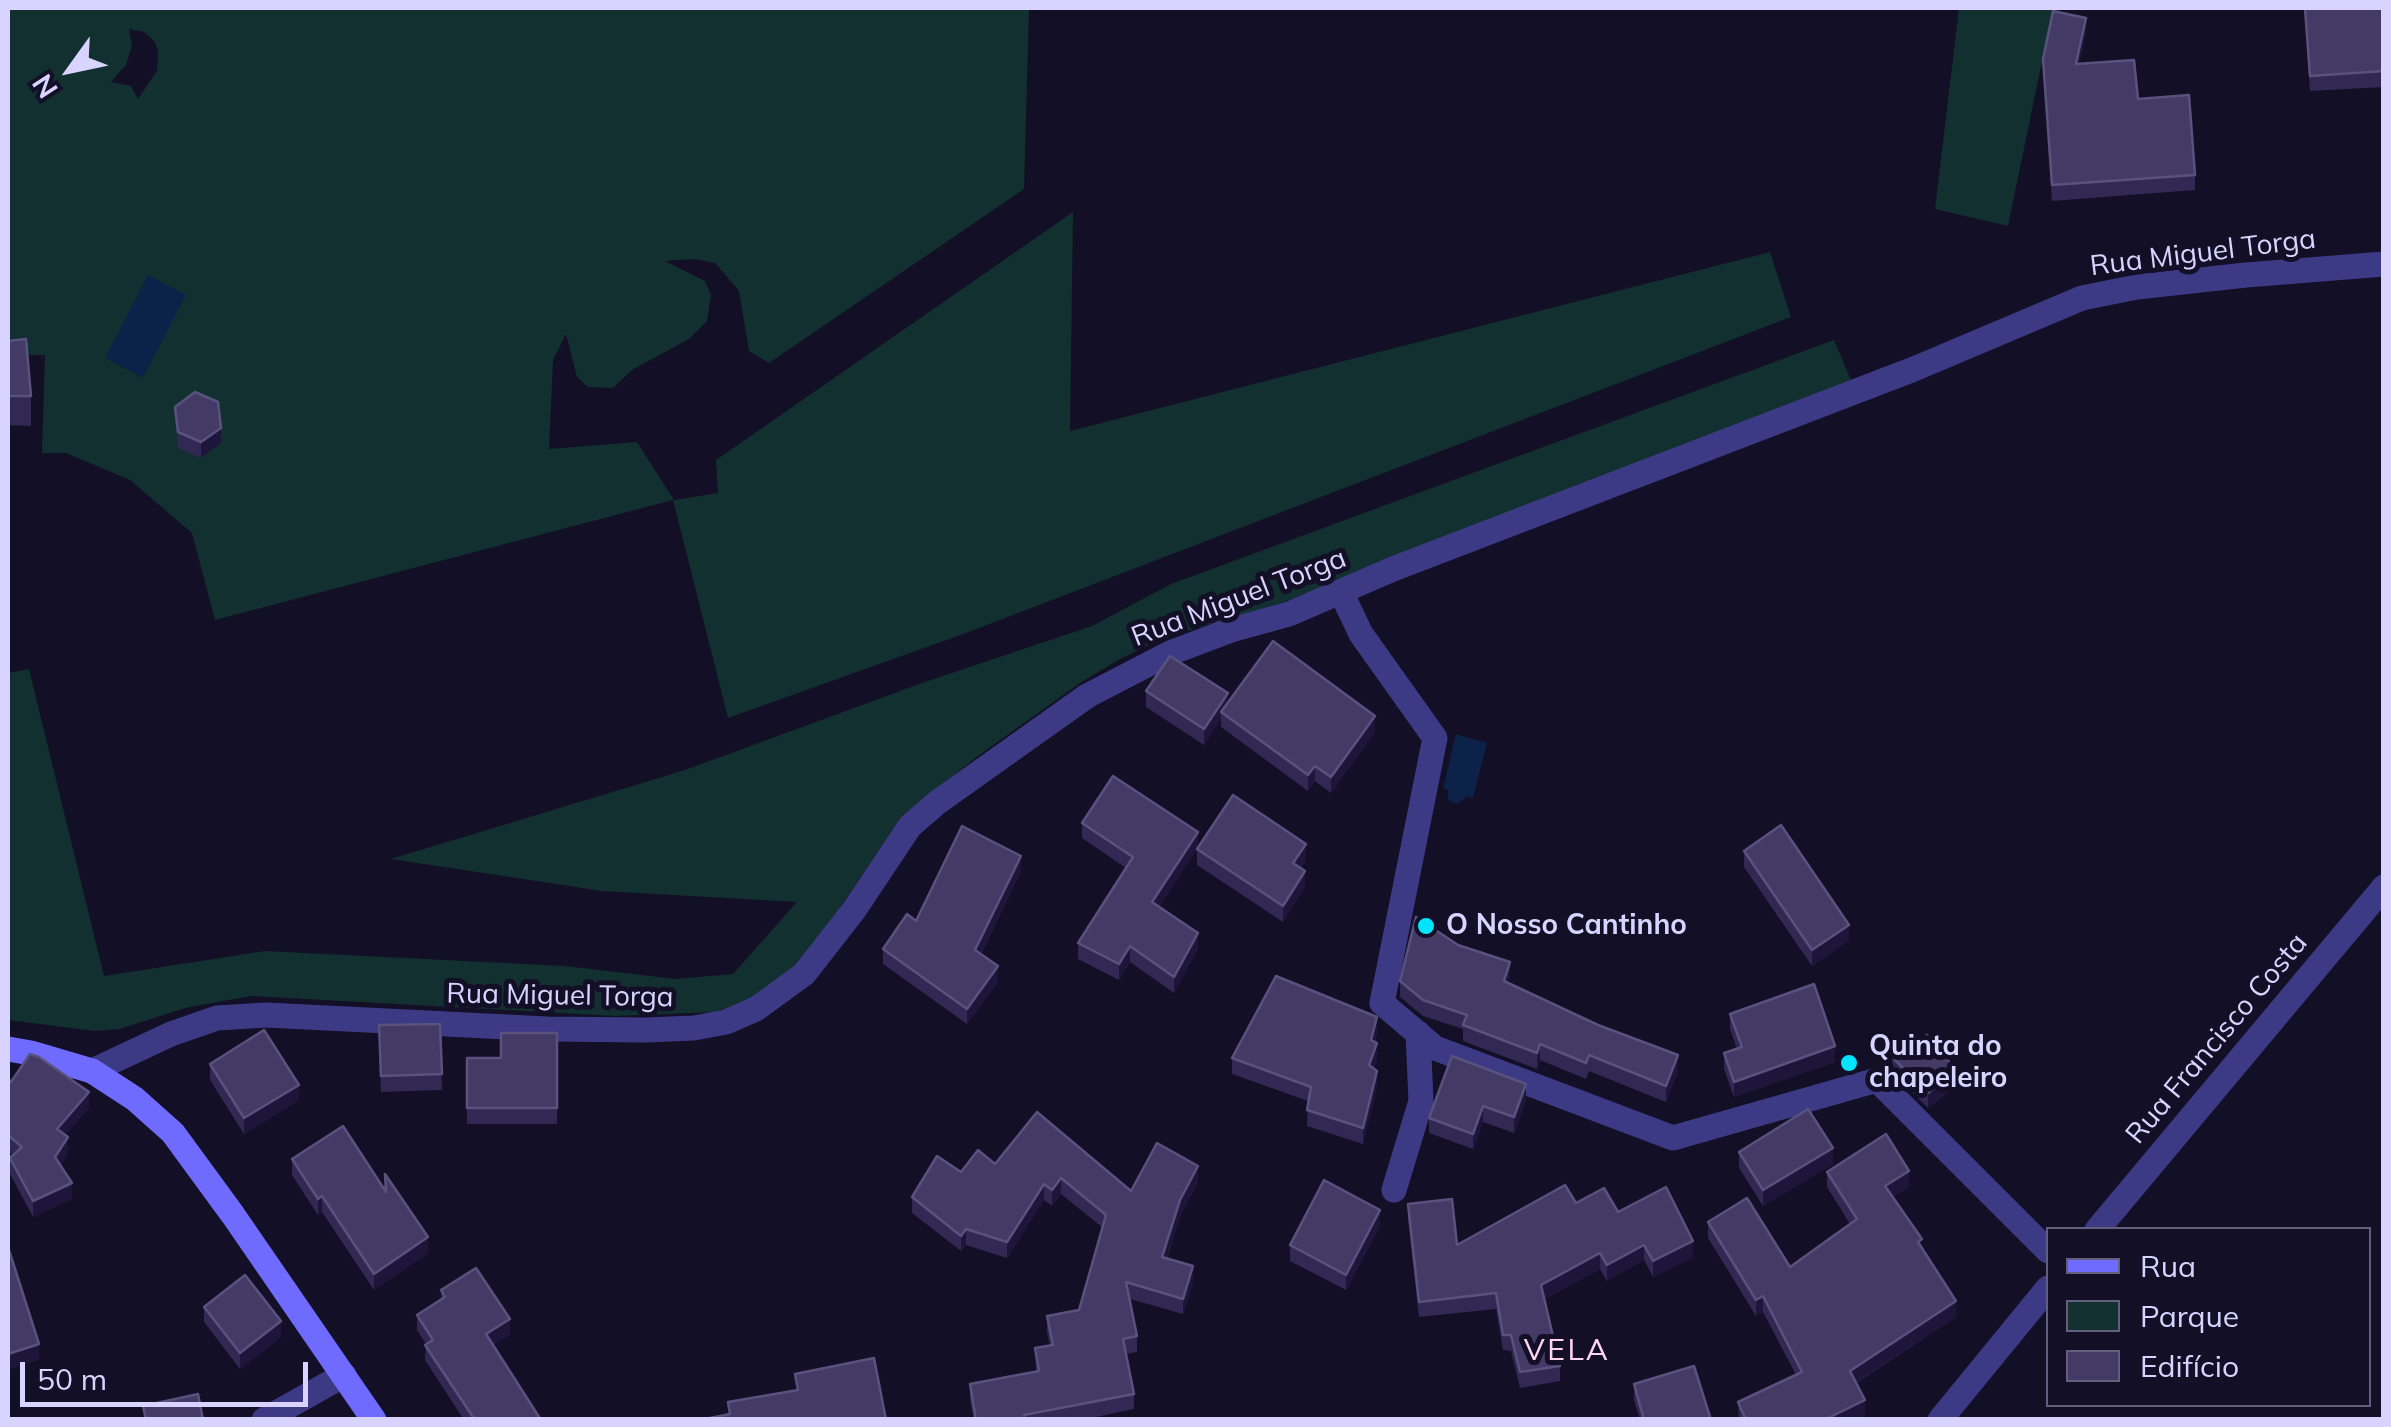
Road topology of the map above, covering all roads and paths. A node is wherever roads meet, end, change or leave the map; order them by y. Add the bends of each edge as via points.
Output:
1 (2384, 264) edge
2 (1341, 592) junction
3 (2384, 887) edge
4 (1418, 1033) junction
5 (8, 1049) edge
6 (92, 1072) junction
7 (1394, 1190) dead end
8 (2101, 1227) edge
9 (2046, 1249) edge
10 (2046, 1290) edge
11 (344, 1375) junction
12 (264, 1420) edge
13 (374, 1420) edge
14 (1940, 1420) edge

1 - 2 street, Rua Miguel Torga via 2246,274 2082,298
2 - 4 street via 1360,634 1435,738 1382,1003
2 - 6 street, Rua Miguel Torga via 1170,654 1062,713 910,826 804,974 726,1022 646,1030 218,1018
3 - 8 street, Rua Francisco Costa
4 - 7 street via 1420,1101
4 - 9 street via 1436,1048 1673,1138 1877,1080
5 - 6 street
6 - 11 street via 173,1133
10 - 14 street
11 - 12 street
11 - 13 street

